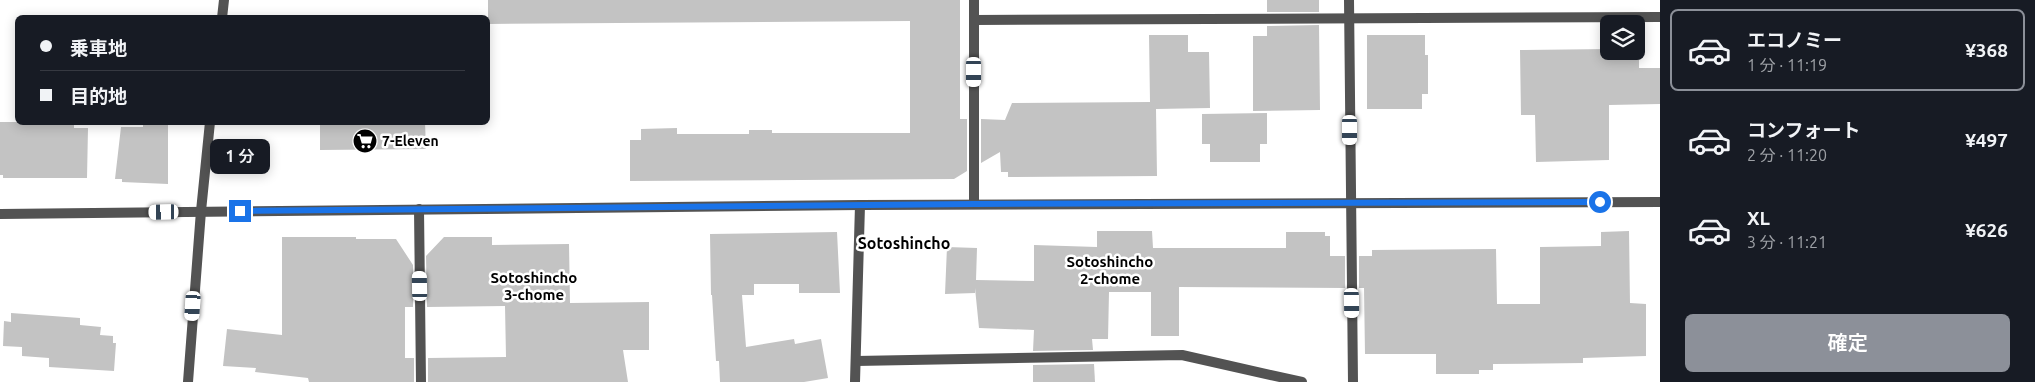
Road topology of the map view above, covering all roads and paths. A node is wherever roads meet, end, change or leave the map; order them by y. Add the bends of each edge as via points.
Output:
1 (224, 0) edge
2 (974, 0) edge
3 (1349, 0) edge
4 (222, 15) edge
5 (1660, 17) edge
6 (1349, 18) junction
7 (974, 20) junction
8 (210, 125) edge
9 (1660, 202) edge
10 (974, 204) junction
11 (1350, 204) junction
12 (860, 205) junction
13 (419, 209) junction
14 (201, 211) junction
15 (0, 214) edge
16 (856, 362) junction
17 (188, 382) edge
18 (421, 382) edge
19 (855, 382) edge
20 (1302, 382) edge
21 (1352, 382) edge

1 - 4 street
2 - 7 street
3 - 6 street
5 - 6 street
6 - 7 street
6 - 11 street
7 - 10 street
8 - 14 street
9 - 11 street
10 - 11 street
10 - 12 street
11 - 21 street
12 - 13 street
12 - 16 street
13 - 14 street
13 - 18 street
14 - 15 street
14 - 17 street
16 - 19 street
16 - 20 street via 1182,355

